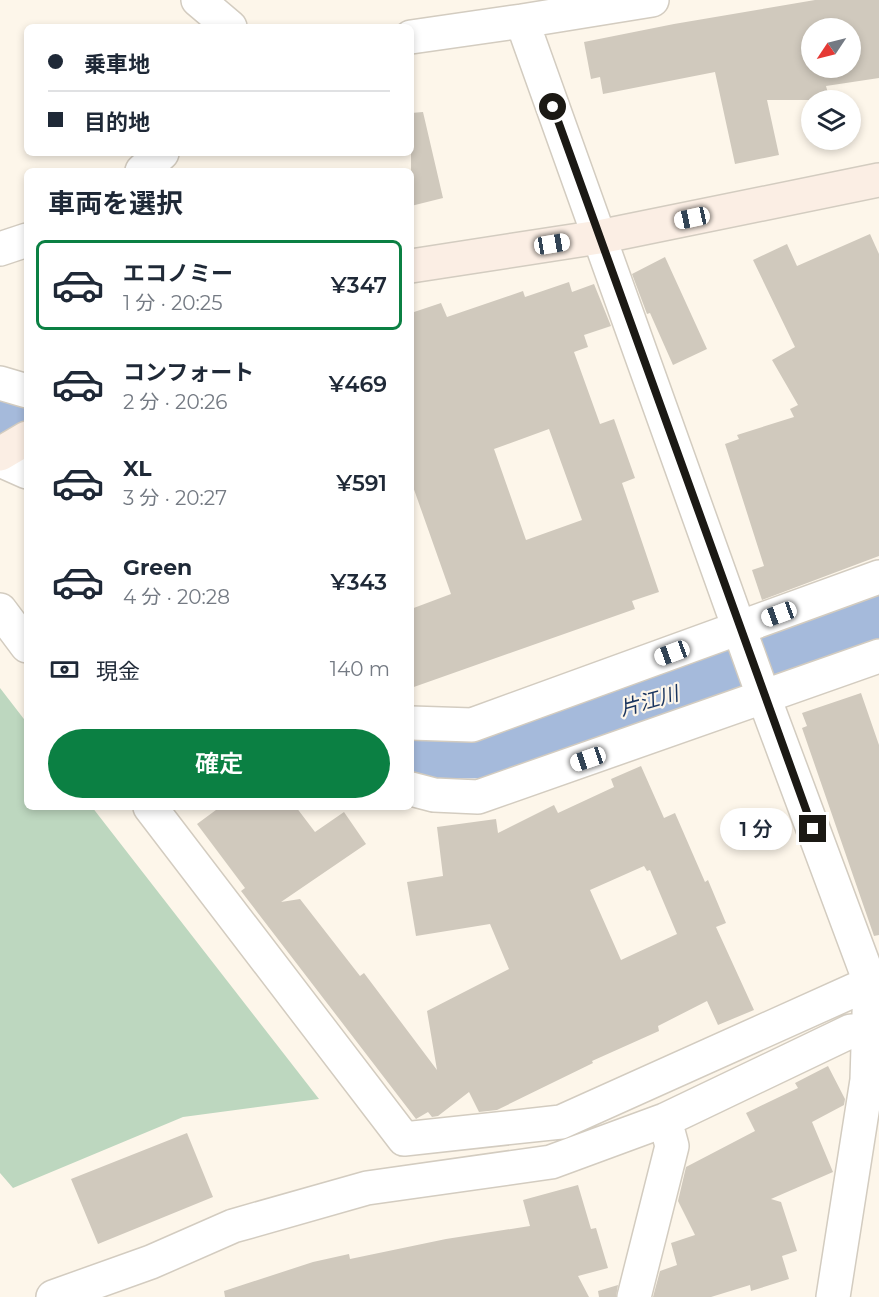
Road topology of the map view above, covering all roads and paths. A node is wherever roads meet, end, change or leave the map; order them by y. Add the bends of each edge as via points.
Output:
1 (198, 0) edge
2 (652, 0) edge
3 (522, 21) junction
4 (226, 24) edge
5 (414, 37) edge
6 (158, 156) edge
7 (144, 168) edge
8 (879, 180) edge
9 (599, 237) junction
10 (24, 241) edge
11 (0, 249) edge
12 (414, 266) edge
13 (0, 383) edge
14 (24, 390) edge
15 (879, 577) edge
16 (0, 610) edge
17 (739, 629) junction
18 (24, 642) edge
19 (879, 656) edge
20 (762, 691) junction
21 (414, 723) edge
22 (414, 790) edge
23 (152, 810) edge
24 (874, 980) edge
25 (868, 1031) junction
26 (665, 1120) junction
27 (53, 1297) edge
28 (634, 1297) edge
29 (833, 1297) edge

1 - 4 street
2 - 3 street
3 - 5 street
3 - 9 street
6 - 7 street
8 - 9 street
9 - 12 street
9 - 17 street
10 - 11 street
13 - 14 street
15 - 17 street
16 - 18 street
17 - 20 street
17 - 21 street via 472,725
19 - 20 street
20 - 22 street via 478,797
20 - 24 street
23 - 24 street via 404,1138 561,1122
24 - 25 street
25 - 26 street via 851,1031
25 - 29 street via 867,1080
26 - 27 street via 551,1162 367,1188 233,1226 152,1262
26 - 28 street via 672,1146

